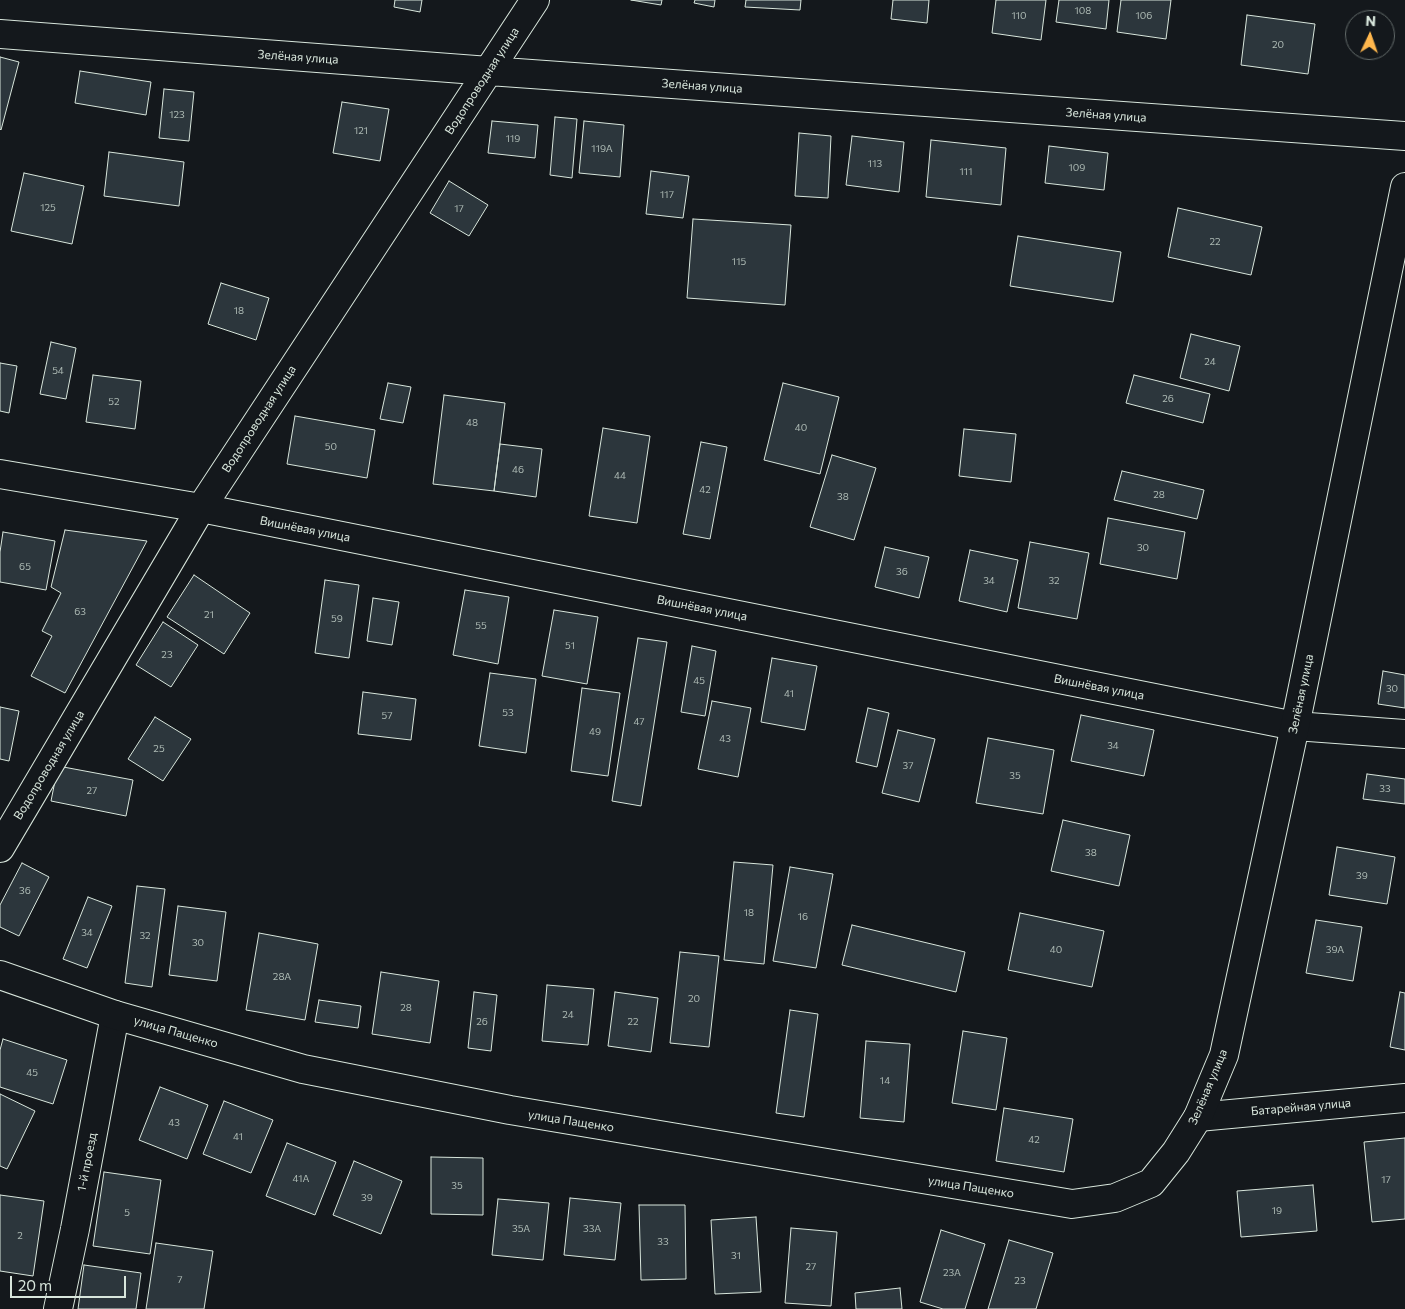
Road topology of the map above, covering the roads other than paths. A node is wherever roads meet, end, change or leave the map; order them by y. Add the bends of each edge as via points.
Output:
1 (535, 0) edge
2 (0, 34) edge
3 (489, 71) junction
4 (1405, 136) edge
5 (1405, 187) edge
6 (0, 474) edge
7 (200, 508) junction
8 (1295, 726) junction
9 (1405, 734) edge
10 (0, 848) edge
11 (0, 975) edge
12 (115, 1015) junction
13 (1405, 1098) edge
14 (1198, 1117) junction
15 (1151, 1183) joint
16 (58, 1309) edge

1 - 3 street, Водопроводная улица
2 - 3 street, Зелёная улица
3 - 4 street, Зелёная улица
3 - 7 street, Водопроводная улица
5 - 8 street, Зелёная улица
6 - 7 street, Вишнёвая улица
7 - 8 street, Вишнёвая улица
7 - 10 street, Водопроводная улица
8 - 9 street, Вишнёвая улица
8 - 14 street, Зелёная улица via 1224,1055
11 - 12 street, улица Пащенко
12 - 15 street, улица Пащенко via 303,1068 510,1110 1072,1204 1115,1198
12 - 16 street, 1-й проезд
13 - 14 street, Батарейная улица
14 - 15 street, Зелёная улица

